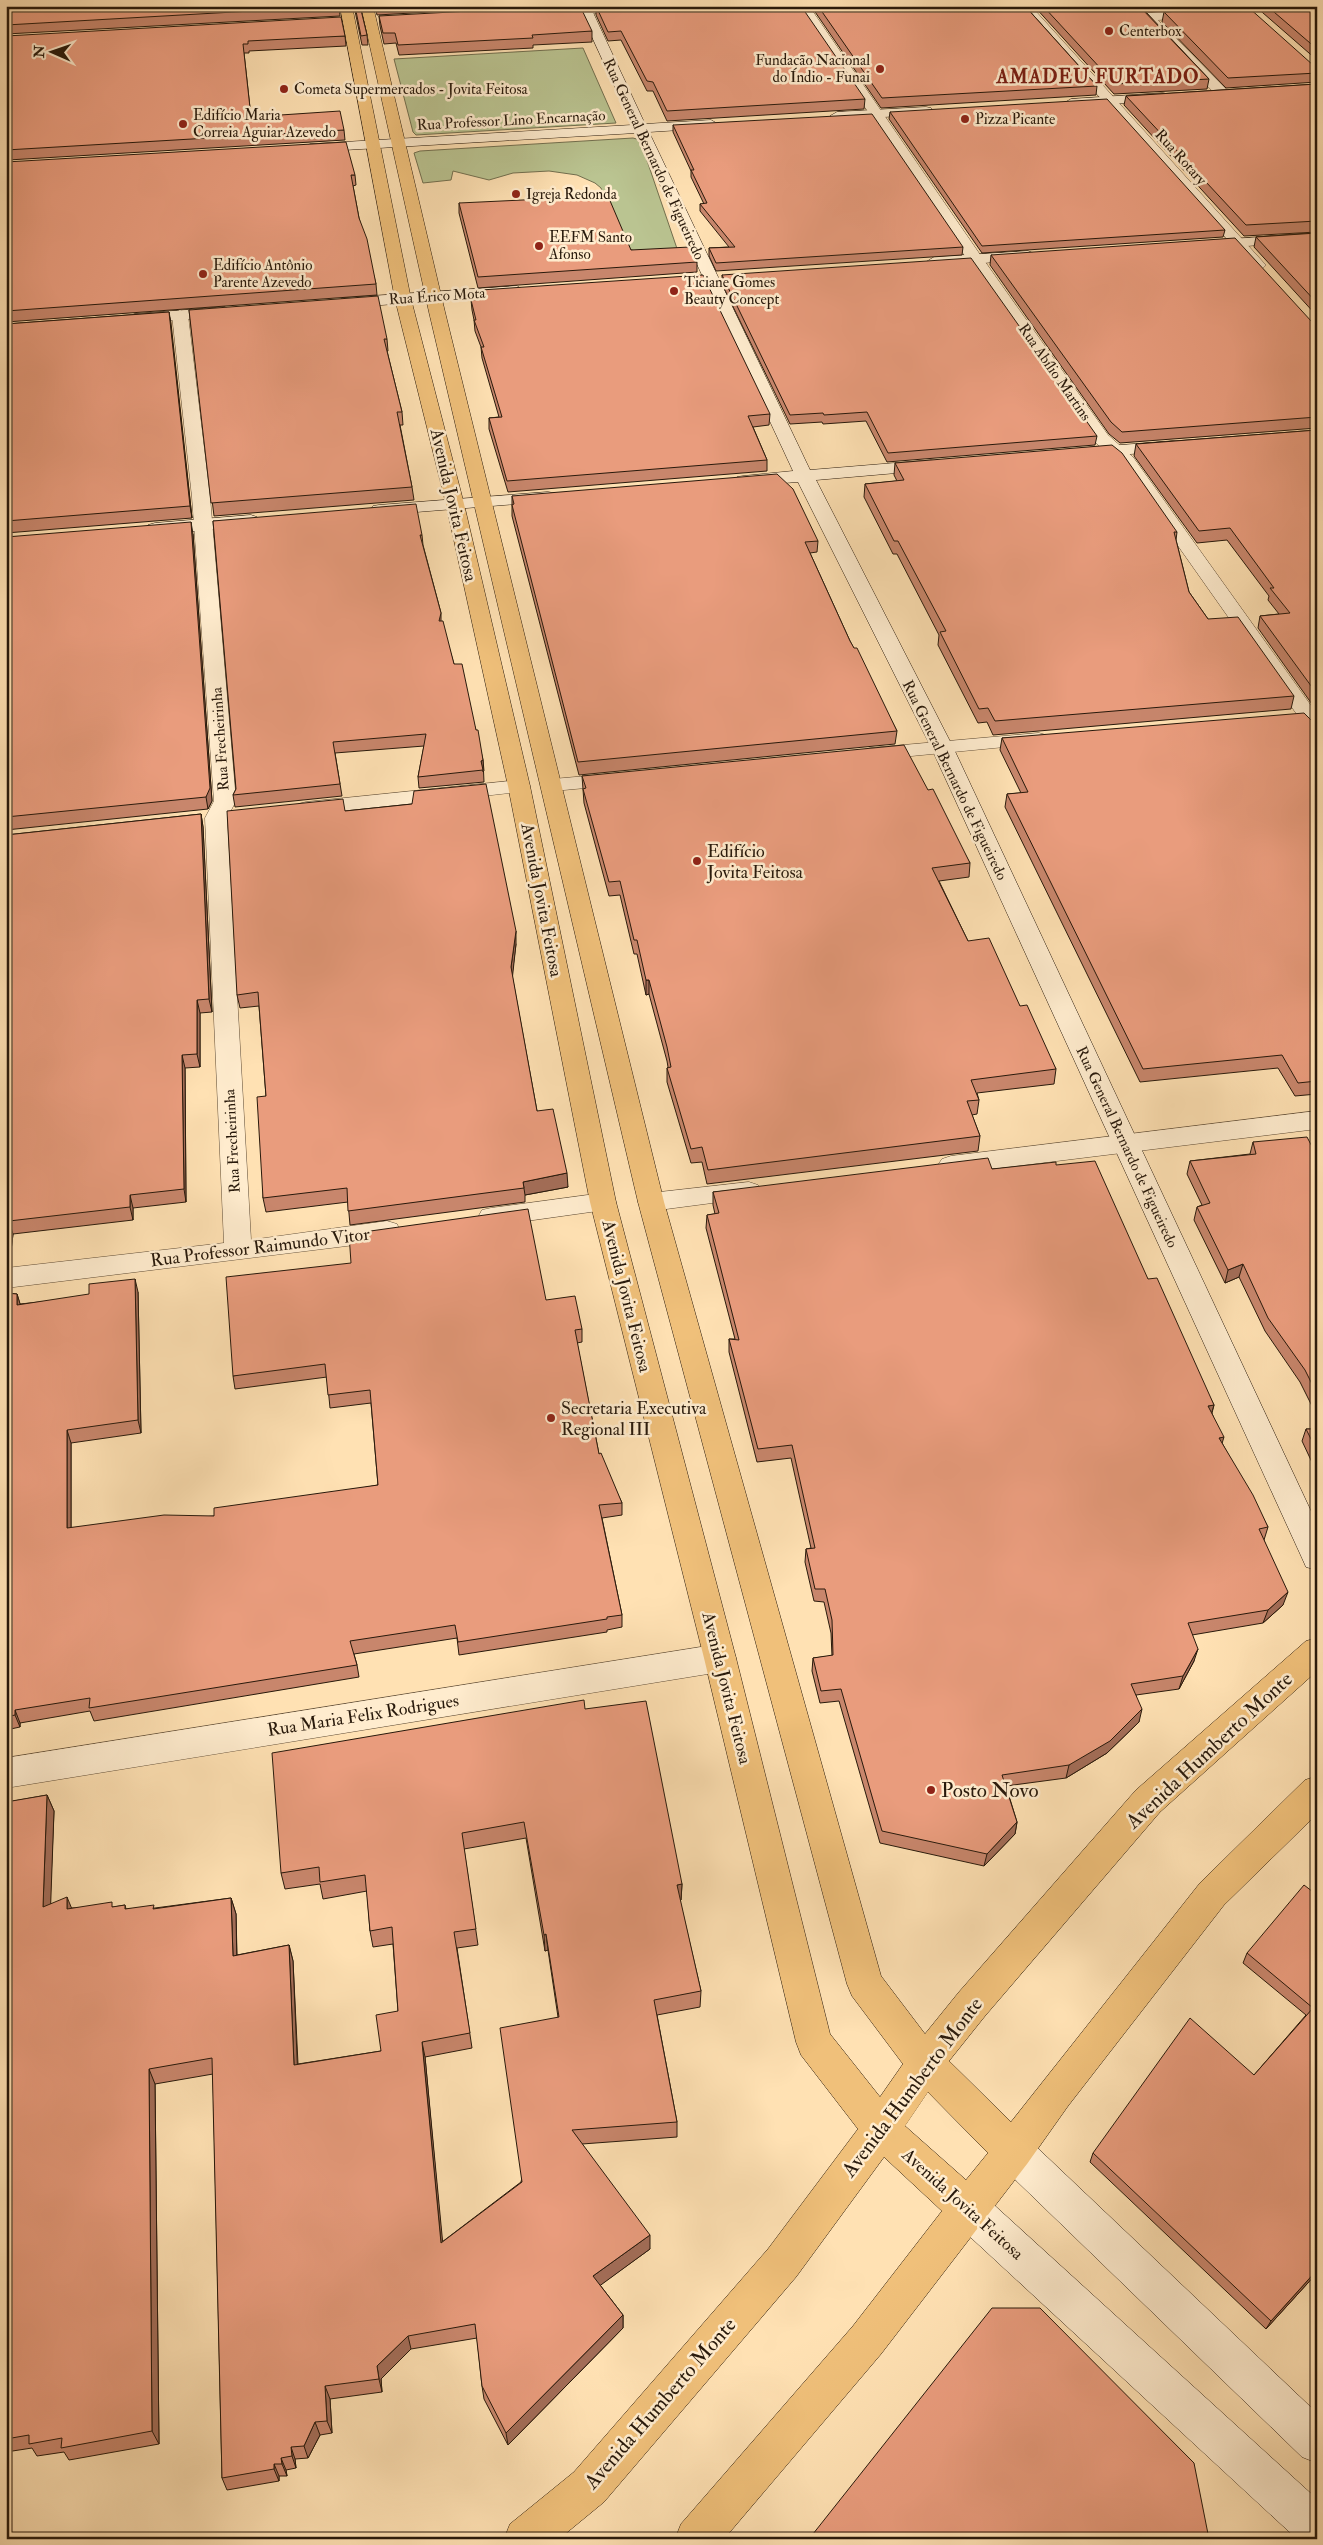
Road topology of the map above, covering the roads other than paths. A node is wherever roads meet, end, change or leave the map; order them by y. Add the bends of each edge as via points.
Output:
1 (346, 6) edge
2 (367, 6) edge
3 (646, 6) edge
4 (803, 6) edge
5 (1024, 6) edge
6 (584, 8) edge
7 (544, 12) edge
8 (1208, 12) edge
9 (384, 20) edge
10 (370, 21) junction
11 (1205, 95) edge
12 (1177, 97) edge
13 (1108, 101) junction
14 (1055, 104) edge
15 (938, 110) edge
16 (876, 114) junction
17 (824, 117) edge
18 (726, 123) edge
19 (640, 129) junction
20 (397, 142) junction
21 (373, 144) junction
22 (296, 149) edge
23 (1317, 237) edge
24 (1237, 243) junction
25 (1193, 246) edge
26 (1048, 254) edge
27 (975, 259) junction
28 (922, 263) edge
29 (728, 276) edge
30 (1268, 276) edge
31 (709, 278) junction
32 (690, 279) edge
33 (536, 289) edge
34 (434, 297) junction
35 (403, 299) junction
36 (326, 304) edge
37 (238, 311) edge
38 (180, 315) junction
39 (122, 319) edge
40 (1193, 444) edge
41 (1116, 450) junction
42 (1066, 454) edge
43 (949, 464) edge
44 (804, 476) junction
45 (731, 482) edge
46 (562, 496) edge
47 (484, 502) junction
48 (455, 504) junction
49 (359, 512) edge
50 (272, 519) edge
51 (204, 524) junction
52 (135, 530) edge
53 (1307, 719) edge
54 (1055, 738) edge
55 (942, 747) junction
56 (849, 756) edge
57 (638, 777) edge
58 (553, 785) junction
59 (519, 786) junction
60 (284, 811) edge
61 (245, 815) edge
62 (206, 819) junction
63 (1317, 1120) edge
64 (1126, 1144) junction
65 (931, 1168) edge
66 (772, 1188) edge
67 (602, 1202) junction
68 (652, 1202) junction
69 (464, 1220) edge
70 (415, 1227) edge
71 (238, 1251) junction
72 (6, 1278) edge
73 (1317, 1558) edge
74 (1317, 1651) edge
75 (720, 1658) junction
76 (6, 1773) edge
77 (1317, 1791) edge
78 (925, 2064) junction
79 (881, 2129) junction
80 (1013, 2151) junction
81 (968, 2208) junction
82 (1317, 2442) edge
83 (1317, 2528) edge
84 (525, 2539) edge
85 (696, 2539) edge

1 - 21 main road, Avenida Jovita Feitosa via 344,21
2 - 10 main road, Avenida Jovita Feitosa
3 - 6 street
4 - 16 street, Rua Abílio Martins
5 - 13 street, Rua Rotary
6 - 7 street
6 - 19 street, Rua General Bernardo de Figueiredo
8 - 11 street via 1148,17 1228,94
9 - 10 street
10 - 20 main road, Avenida Jovita Feitosa
12 - 13 street
13 - 14 street
13 - 24 street, Rua Rotary
15 - 16 street
16 - 17 street
16 - 27 street, Rua Abílio Martins
18 - 19 street, Rua Professor Lino Encarnação
19 - 20 street, Rua Professor Lino Encarnação
19 - 31 street, Rua General Bernardo de Figueiredo
20 - 21 street, Rua Professor Lino Encarnação
20 - 34 main road, Avenida Jovita Feitosa
21 - 22 street, Rua Professor Lino Encarnação
21 - 35 main road, Avenida Jovita Feitosa
23 - 24 street
24 - 25 street
24 - 30 street, Rua Rotary
26 - 27 street
27 - 28 street
27 - 41 street, Rua Abílio Martins via 1102,439
29 - 31 street
31 - 32 street
31 - 44 street, Rua General Bernardo de Figueiredo
33 - 34 street, Rua Érico Mota
34 - 35 street, Rua Érico Mota
34 - 47 main road, Avenida Jovita Feitosa
35 - 36 street, Rua Érico Mota
35 - 48 main road, Avenida Jovita Feitosa
37 - 38 street
38 - 39 street
38 - 51 street, Rua Frecheirinha
40 - 41 street
41 - 42 street
41 - 53 street, Rua Abílio Martins via 1127,461
43 - 44 street
44 - 45 street
44 - 55 street, Rua General Bernardo de Figueiredo
46 - 47 street
47 - 48 street
47 - 58 main road, Avenida Jovita Feitosa
48 - 49 street
48 - 59 main road, Avenida Jovita Feitosa
50 - 51 street
51 - 52 street
51 - 62 street, Rua Frecheirinha via 225,801
54 - 55 street
55 - 56 street
55 - 64 street, Rua General Bernardo de Figueiredo
57 - 58 street
58 - 68 main road, Avenida Jovita Feitosa
59 - 60 street
59 - 67 main road, Avenida Jovita Feitosa
61 - 62 street
62 - 71 street, Rua Frecheirinha
63 - 64 street
64 - 65 street
64 - 73 street, Rua General Bernardo de Figueiredo
66 - 68 street
67 - 69 street
67 - 75 main road, Avenida Jovita Feitosa
68 - 78 main road, Avenida Jovita Feitosa via 865,1984
70 - 71 street, Rua Professor Raimundo Vitor
71 - 72 street, Rua Professor Raimundo Vitor
74 - 78 main road, Avenida Humberto Monte via 1148,1801 972,2004
75 - 76 street, Rua Maria Felix Rodrigues
75 - 79 main road, Avenida Jovita Feitosa via 814,2042
77 - 80 main road via 1212,1894
78 - 79 main road, Avenida Humberto Monte
78 - 80 main road, Avenida Jovita Feitosa
79 - 81 main road, Avenida Jovita Feitosa
79 - 84 main road, Avenida Humberto Monte via 782,2263 589,2487
80 - 81 main road
80 - 82 street, Avenida Jovita Feitosa
81 - 83 street, Avenida Jovita Feitosa
81 - 85 main road via 867,2340

